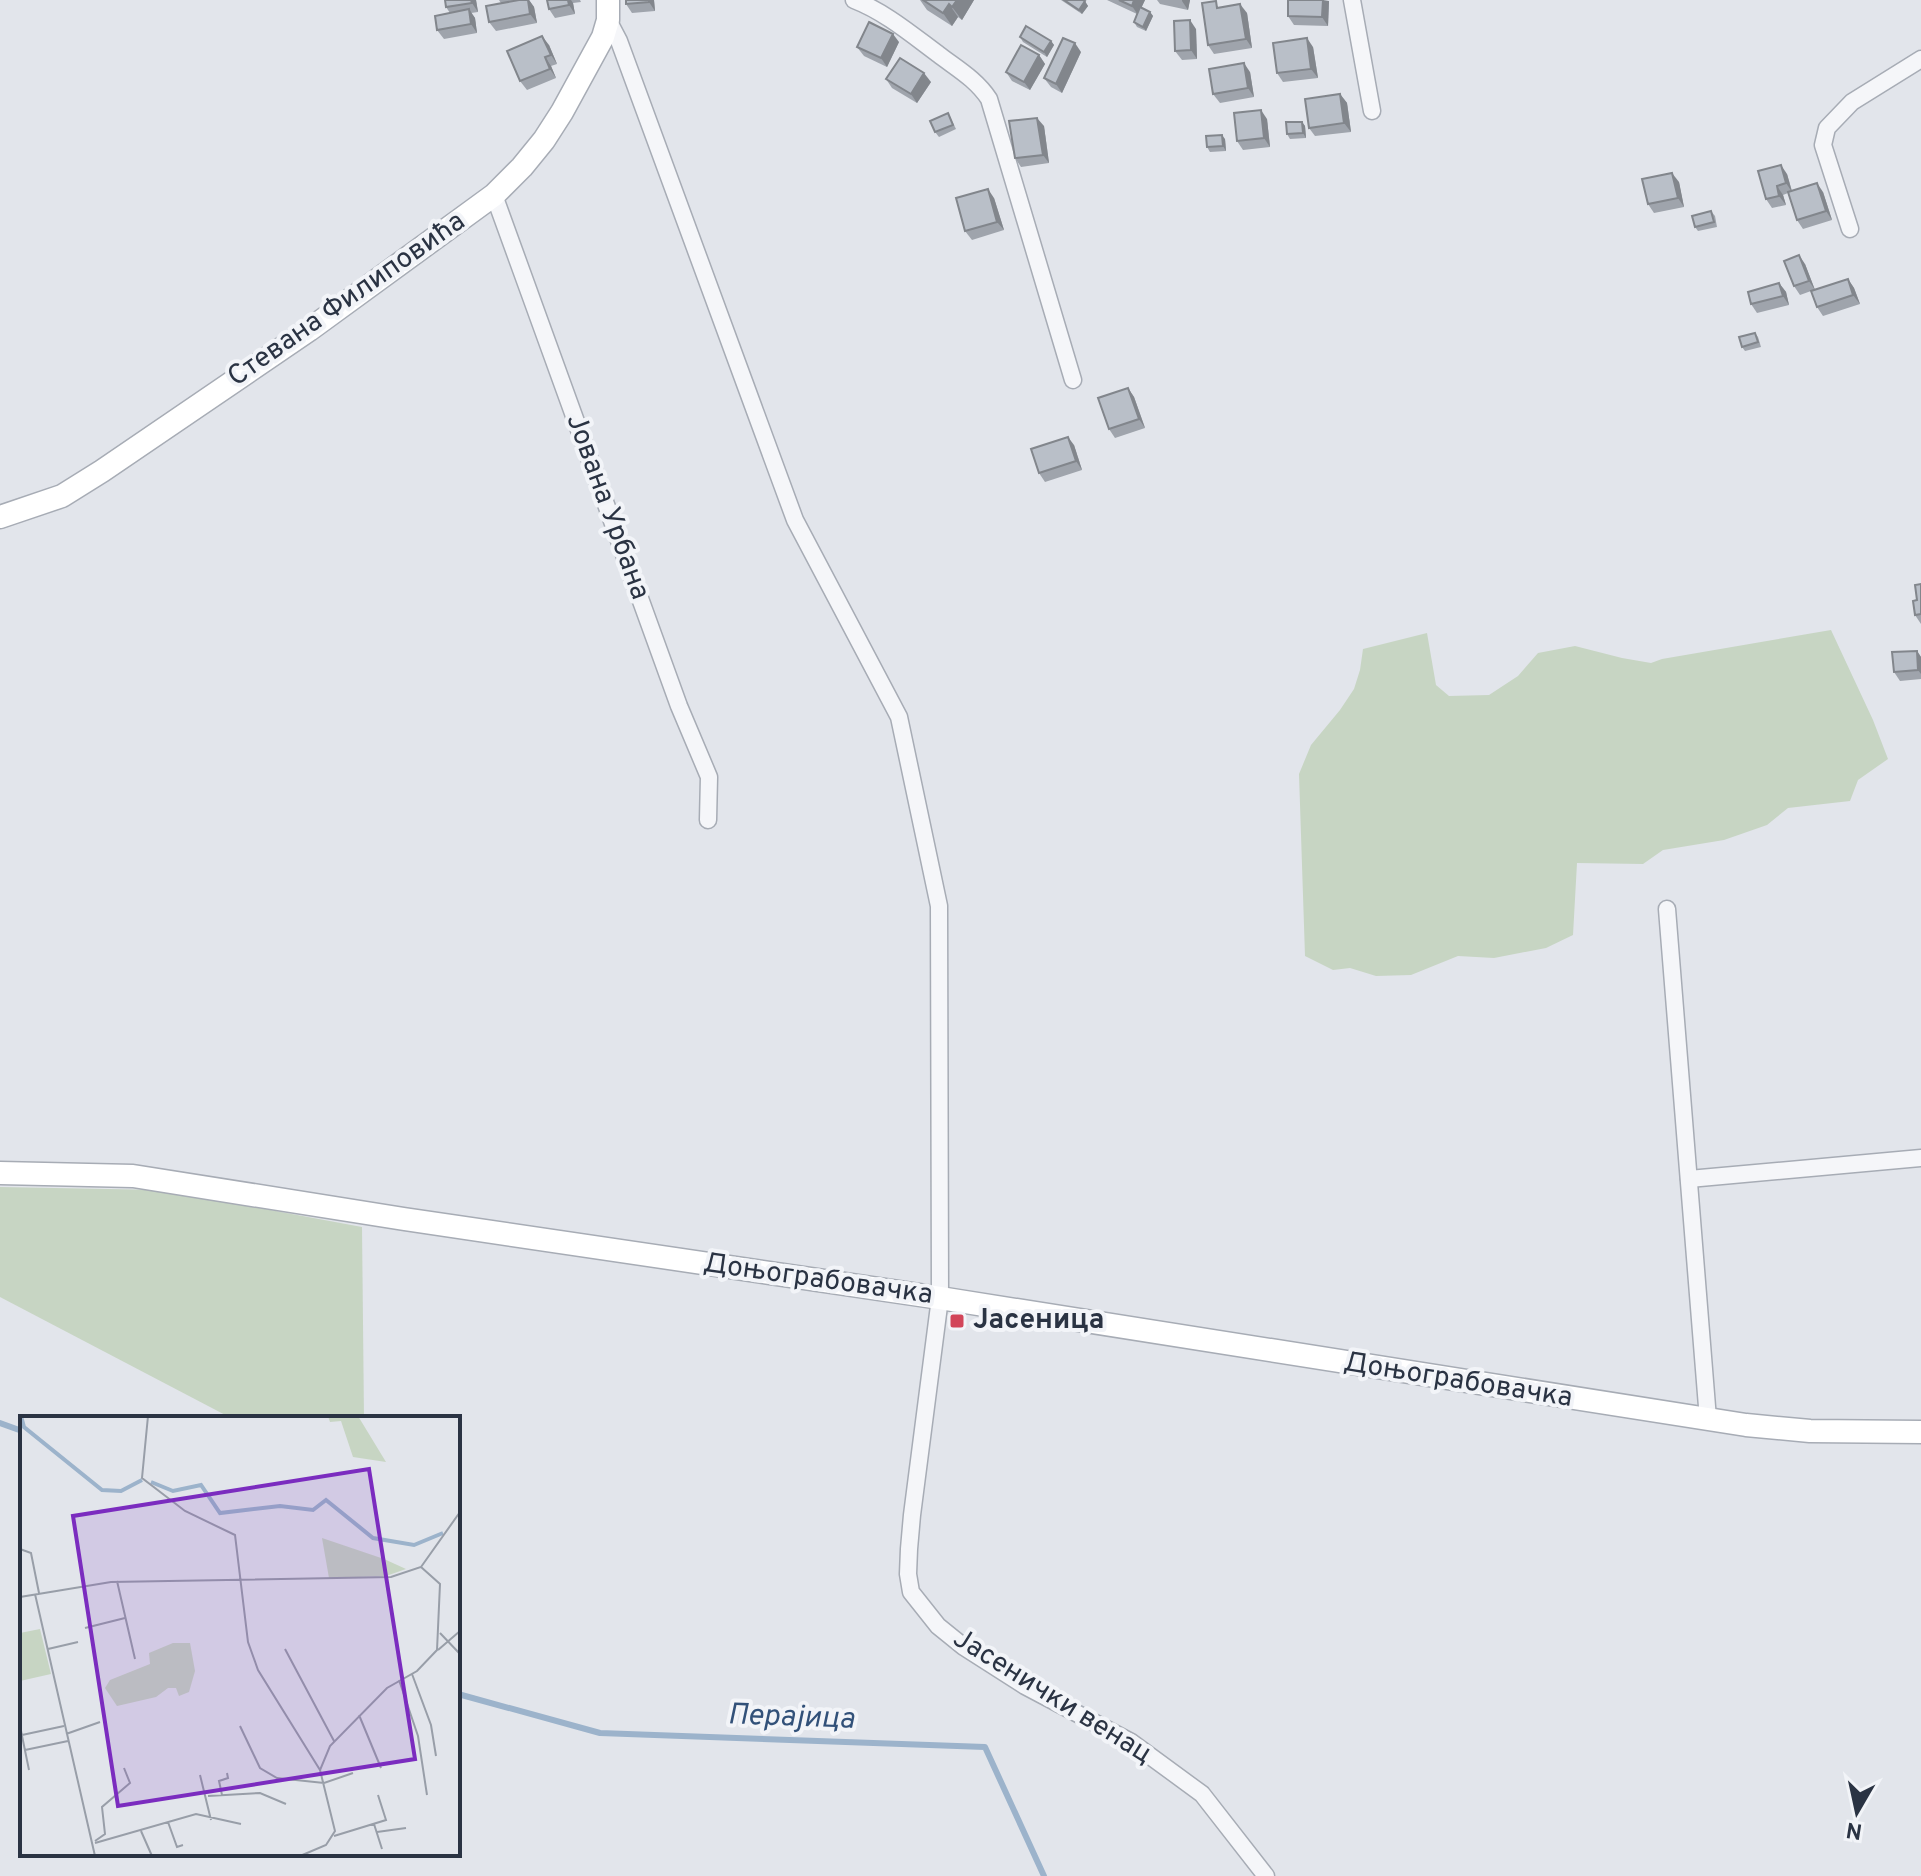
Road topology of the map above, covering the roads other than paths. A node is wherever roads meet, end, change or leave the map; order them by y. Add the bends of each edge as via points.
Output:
1 (854, 0) edge
2 (1352, 0) edge
3 (608, 10) edge
4 (1921, 59) edge
5 (1372, 111) dead end
6 (494, 195) junction
7 (1850, 229) dead end
8 (1073, 380) dead end
9 (0, 517) edge
10 (708, 820) dead end
11 (1667, 909) dead end
12 (1921, 1158) edge
13 (0, 1173) edge
14 (1689, 1179) junction
15 (940, 1298) junction
16 (1708, 1419) junction
17 (1921, 1432) edge
18 (1266, 1876) edge

1 - 8 street via 887,17 978,84 989,99
2 - 5 street
3 - 6 street, Стевана Филиповића via 595,54 544,140
3 - 15 street, Јасенички венац via 795,520 899,717 939,906
4 - 7 street via 1852,102 1827,128 1823,145
6 - 9 street, Стевана Филиповића via 102,471 62,496
6 - 10 street, Јована Урбана via 709,777
11 - 14 street
12 - 14 street
13 - 15 street, Доњограбовачка via 133,1176
14 - 16 street
15 - 16 street, Доњограбовачка
15 - 18 street, Јасенички венац via 909,1549 911,1592 938,1626 964,1647 1131,1742 1202,1794
16 - 17 street, Доњограбовачка via 1810,1431

